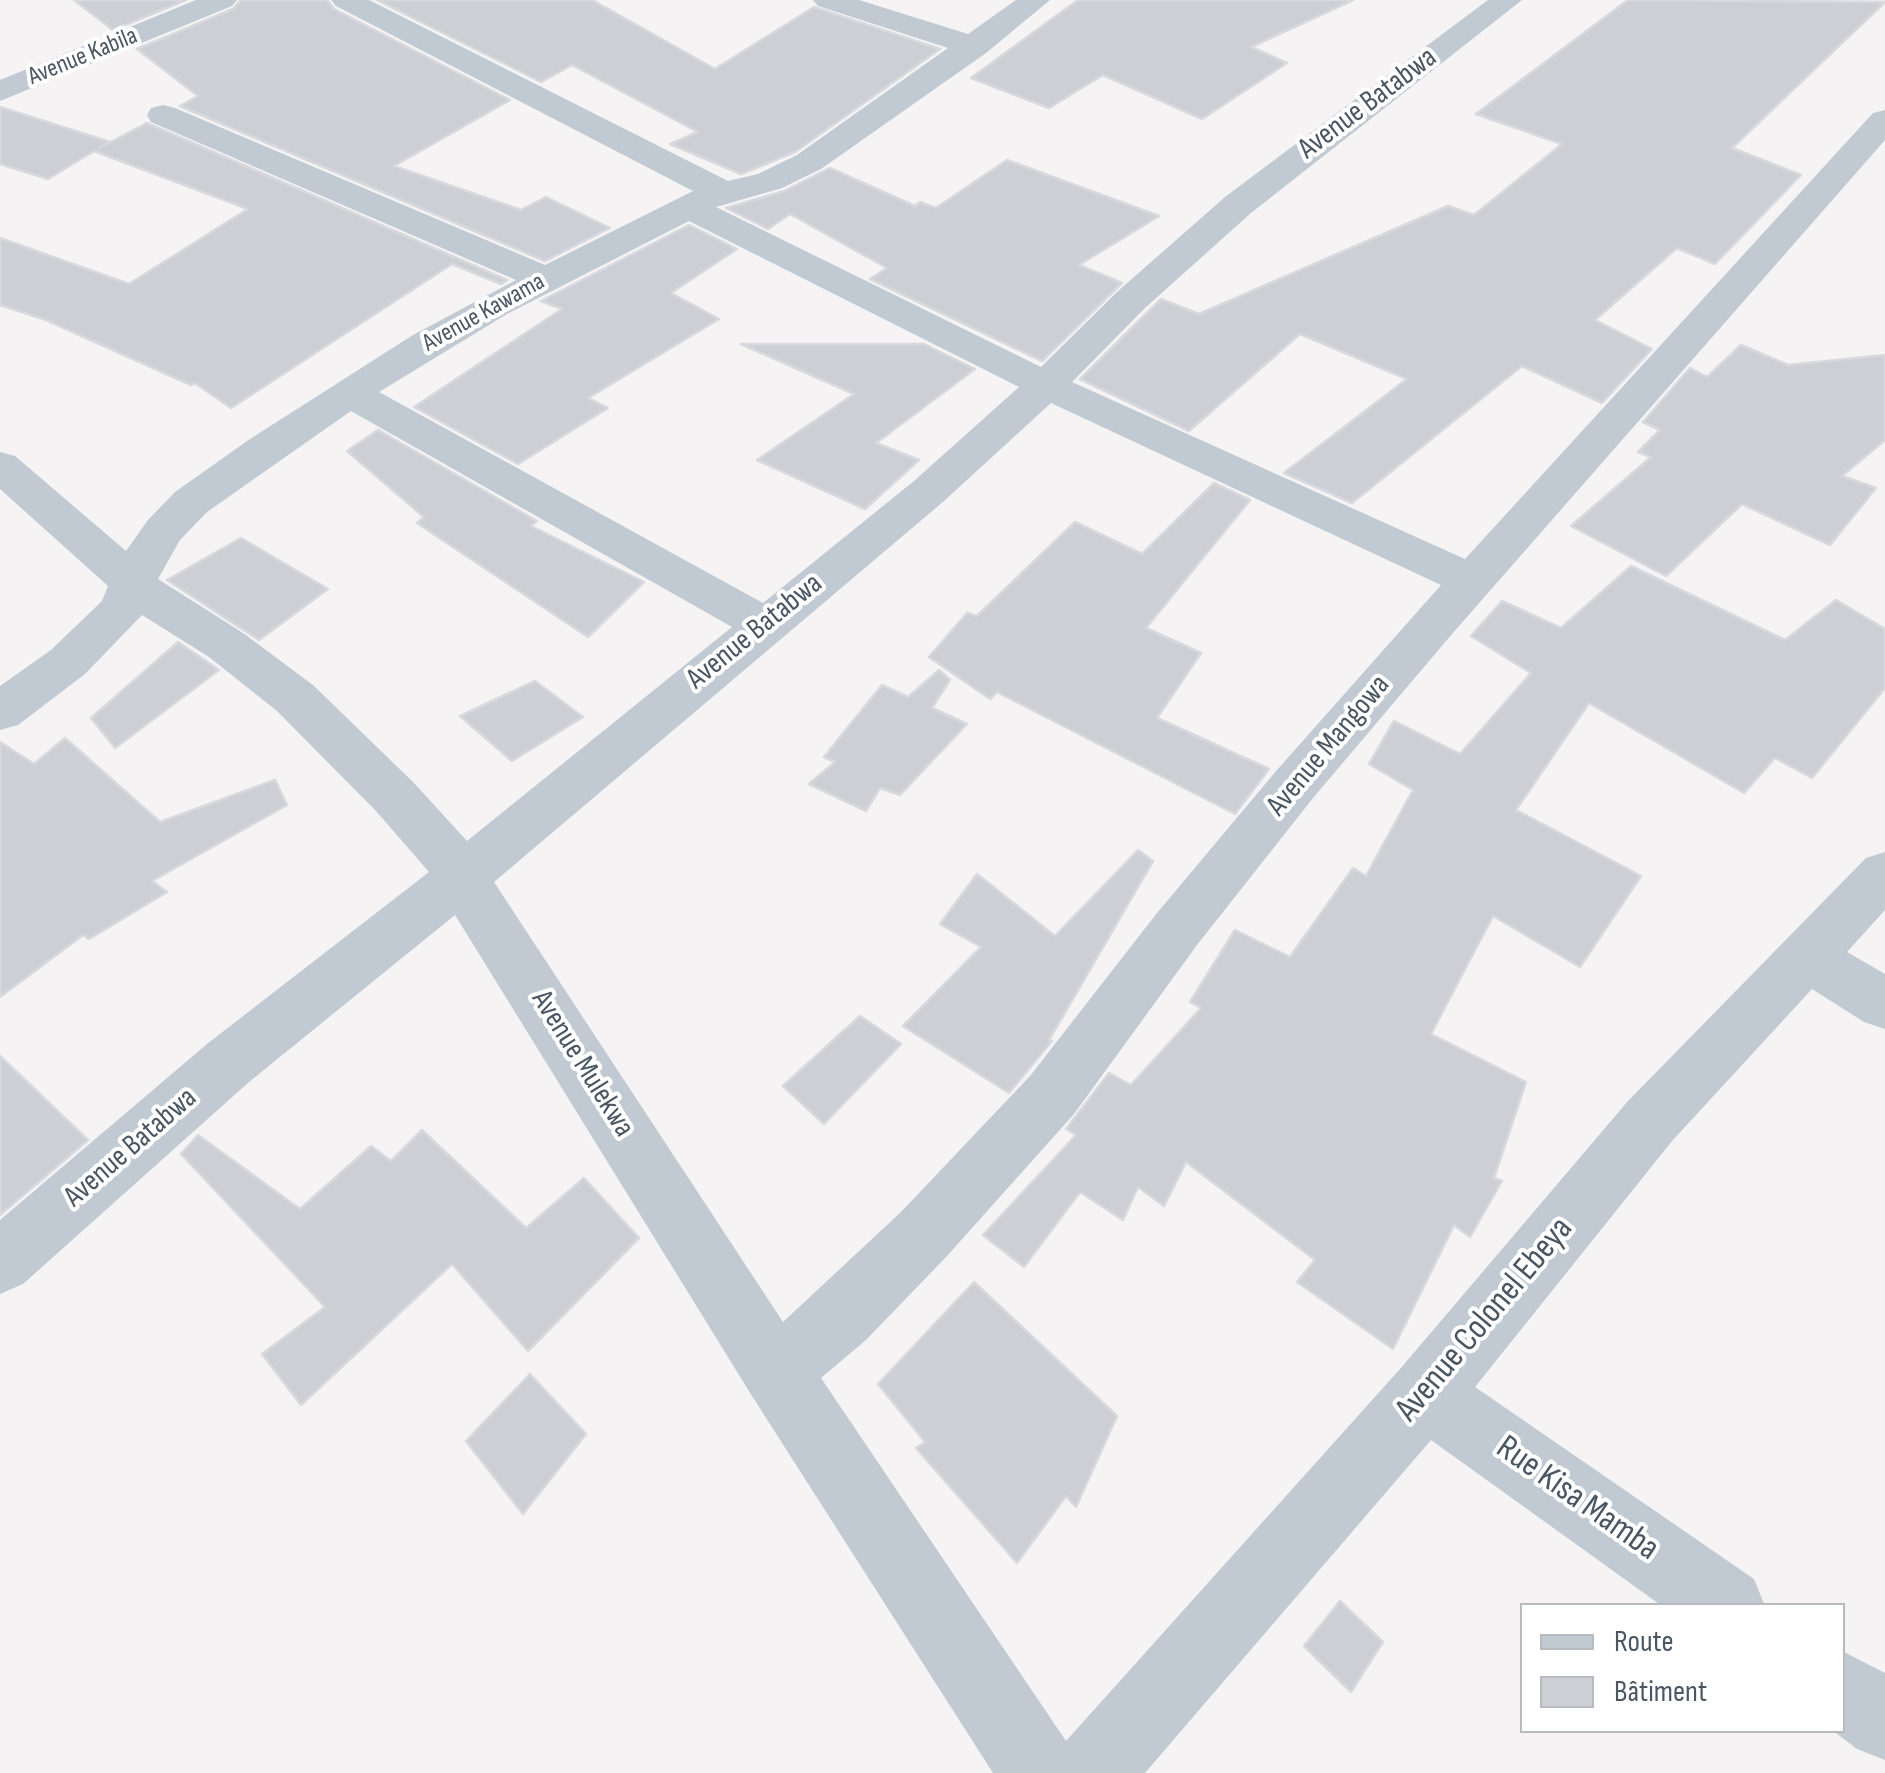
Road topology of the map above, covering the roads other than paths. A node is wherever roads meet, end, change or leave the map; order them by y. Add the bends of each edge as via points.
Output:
1 (222, 0) edge
2 (346, 0) edge
3 (828, 0) edge
4 (1034, 0) edge
5 (1507, 0) edge
6 (975, 46) junction
7 (2, 87) edge
8 (163, 115) dead end
9 (1885, 120) edge
10 (706, 200) junction
11 (546, 279) junction
12 (1046, 385) junction
13 (348, 392) junction
14 (0, 466) edge
15 (1472, 581) junction
16 (134, 582) junction
17 (764, 624) junction
18 (0, 712) edge
19 (1885, 874) edge
20 (461, 876) junction
21 (1804, 954) junction
22 (1885, 1004) edge
23 (0, 1262) edge
24 (776, 1372) junction
25 (1426, 1394) junction
26 (1723, 1603) edge
27 (1845, 1692) edge
28 (1885, 1721) edge
29 (1040, 1773) edge
30 (1092, 1773) edge

1 - 7 street, Avenue Kabila
2 - 10 street
3 - 6 street
4 - 6 street, Avenue Kawama
5 - 12 street, Avenue Batabwa via 1238,206
6 - 10 street, Avenue Kawama via 808,162 770,182
8 - 11 street
9 - 15 street, Avenue Mangowa
10 - 11 street, Avenue Kawama
10 - 12 street
11 - 13 street, Avenue Kawama
12 - 15 street
12 - 17 street, Avenue Batabwa via 930,491
13 - 16 street, Avenue Kawama via 191,502 164,530
13 - 17 street
14 - 16 street, Avenue Mulekwa
15 - 24 street, Avenue Mangowa via 1199,902 1052,1095 924,1234
16 - 18 street, Avenue Kawama via 121,610 96,636
16 - 20 street, Avenue Mulekwa via 295,698 395,797
17 - 20 street, Avenue Batabwa
19 - 21 street, Avenue Colonel Ebeya
20 - 23 street, Avenue Batabwa via 228,1063
20 - 24 street, Avenue Mulekwa
21 - 22 street
21 - 25 street, Avenue Colonel Ebeya via 1650,1120
24 - 29 street, Avenue Mulekwa
25 - 26 street, Rue Kisa Mamba
25 - 30 street, Avenue Colonel Ebeya
27 - 28 street

